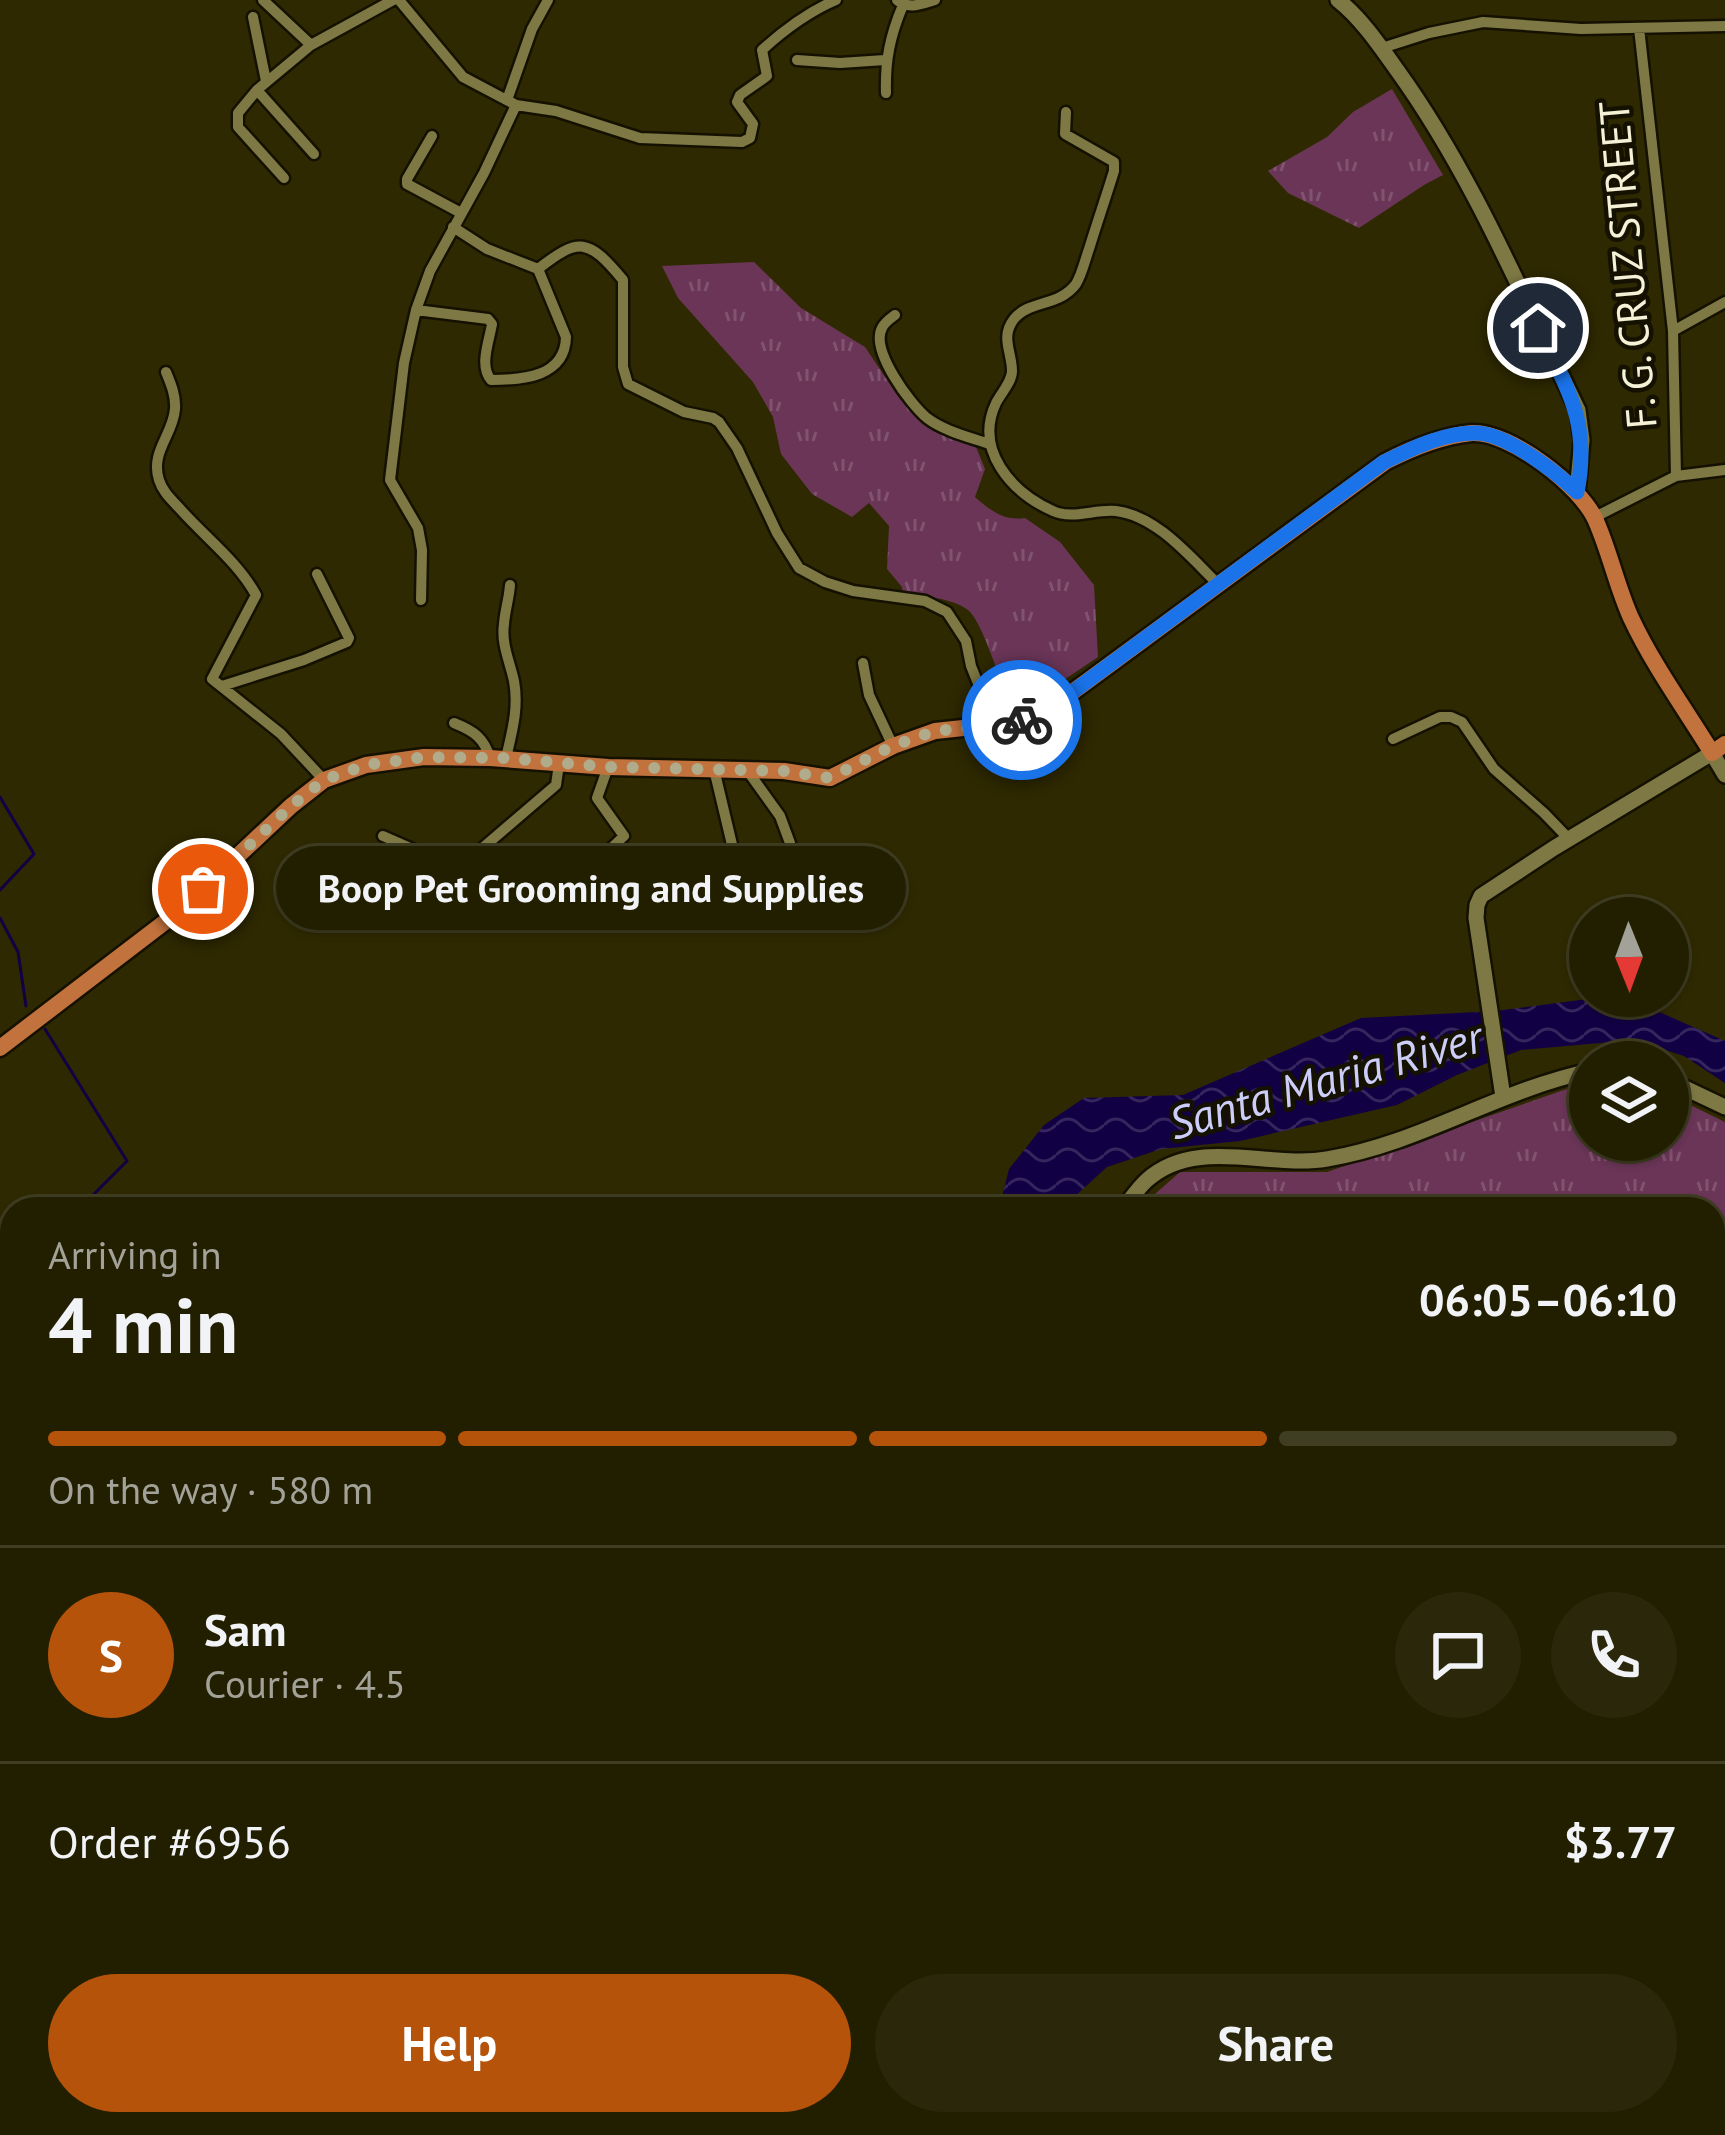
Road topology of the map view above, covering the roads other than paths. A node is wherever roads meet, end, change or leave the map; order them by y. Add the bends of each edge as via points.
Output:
1 (262, 0) edge
2 (396, 0) edge
3 (548, 0) edge
4 (836, 0) edge
5 (935, 0) edge
6 (1338, 0) edge
7 (900, 3) edge
8 (368, 6) edge
9 (253, 17) dead end
10 (1725, 26) edge
11 (1639, 28) junction
12 (311, 45) junction
13 (1382, 48) junction
14 (797, 60) dead end
15 (885, 60) junction
16 (261, 85) junction
17 (886, 93) dead end
18 (512, 103) junction
19 (1066, 112) dead end
20 (432, 136) dead end
21 (314, 154) dead end
22 (284, 178) dead end
23 (460, 214) junction
24 (453, 227) junction
25 (538, 269) junction
26 (1725, 302) edge
27 (416, 310) junction
28 (895, 315) dead end
29 (1672, 331) junction
30 (166, 372) dead end
31 (989, 444) junction
32 (1725, 470) edge
33 (1676, 476) junction
34 (1577, 492) junction
35 (1595, 517) junction
36 (317, 574) dead end
37 (1219, 584) junction
38 (510, 585) dead end
39 (422, 600) dead end
40 (863, 663) dead end
41 (217, 682) junction
42 (454, 724) dead end
43 (995, 726) junction
44 (1393, 739) dead end
45 (892, 746) junction
46 (1718, 749) edge
47 (498, 758) junction
48 (559, 764) junction
49 (608, 767) junction
50 (714, 769) junction
51 (746, 770) junction
52 (1725, 775) edge
53 (324, 780) junction
54 (383, 836) dead end
55 (1568, 839) junction
56 (790, 843) dead end
57 (734, 853) dead end
58 (484, 920) dead end
59 (0, 1048) edge
60 (1569, 1075) edge
61 (1502, 1088) junction
62 (1689, 1090) edge
63 (1725, 1107) edge
64 (1134, 1197) edge

1 - 12 street
2 - 8 street
2 - 18 street via 463,77
3 - 18 street
4 - 18 street via 762,50 767,76 737,102 753,124 742,142 640,138
5 - 7 street
6 - 13 street
7 - 15 street
8 - 12 street
9 - 16 street
10 - 11 street
11 - 13 street via 1483,22
11 - 29 street, F. G. CRUZ STREET
12 - 16 street
13 - 34 street via 1479,205 1578,410
14 - 15 street
15 - 17 street
16 - 21 street
16 - 22 street via 238,113 238,127
18 - 23 street
19 - 31 street via 1065,134 1114,162 1114,171 1078,281 1011,322 1013,374 990,420
20 - 23 street via 407,184
23 - 24 street
24 - 25 street
24 - 27 street
25 - 27 street via 566,348 536,377 488,378 491,320
25 - 43 street via 578,244 617,273 628,384 718,422 799,568 853,591 947,612 966,641
26 - 29 street
27 - 39 street via 390,480 418,528
28 - 31 street via 879,337 906,395 928,419
29 - 33 street, F. G. CRUZ STREET
30 - 41 street via 176,406 161,441 159,482 256,595
31 - 37 street via 997,466 1034,500 1069,516 1119,511 1146,521
32 - 33 street
33 - 35 street, F. G. CRUZ STREET
34 - 35 main road
34 - 37 main road via 1532,456 1486,434 1435,440 1384,462
35 - 46 main road via 1631,617
36 - 41 street via 347,642
37 - 43 main road via 1063,699
38 - 47 street via 505,651 517,709
40 - 45 street
41 - 53 street
42 - 47 street
43 - 45 main road via 935,731
44 - 55 street via 1440,717 1462,722 1494,769
45 - 51 main road via 830,778
46 - 52 street
46 - 55 street
47 - 48 main road
47 - 53 main road via 424,757
48 - 49 main road
48 - 54 street via 556,784 458,869
49 - 50 main road
49 - 58 street via 597,798 624,836 580,878
50 - 51 main road
50 - 57 street
51 - 56 street
53 - 59 main road via 178,912
55 - 61 street via 1477,905
60 - 61 street
61 - 64 street via 1408,1138 1332,1159 1194,1158 1149,1178
62 - 63 street

